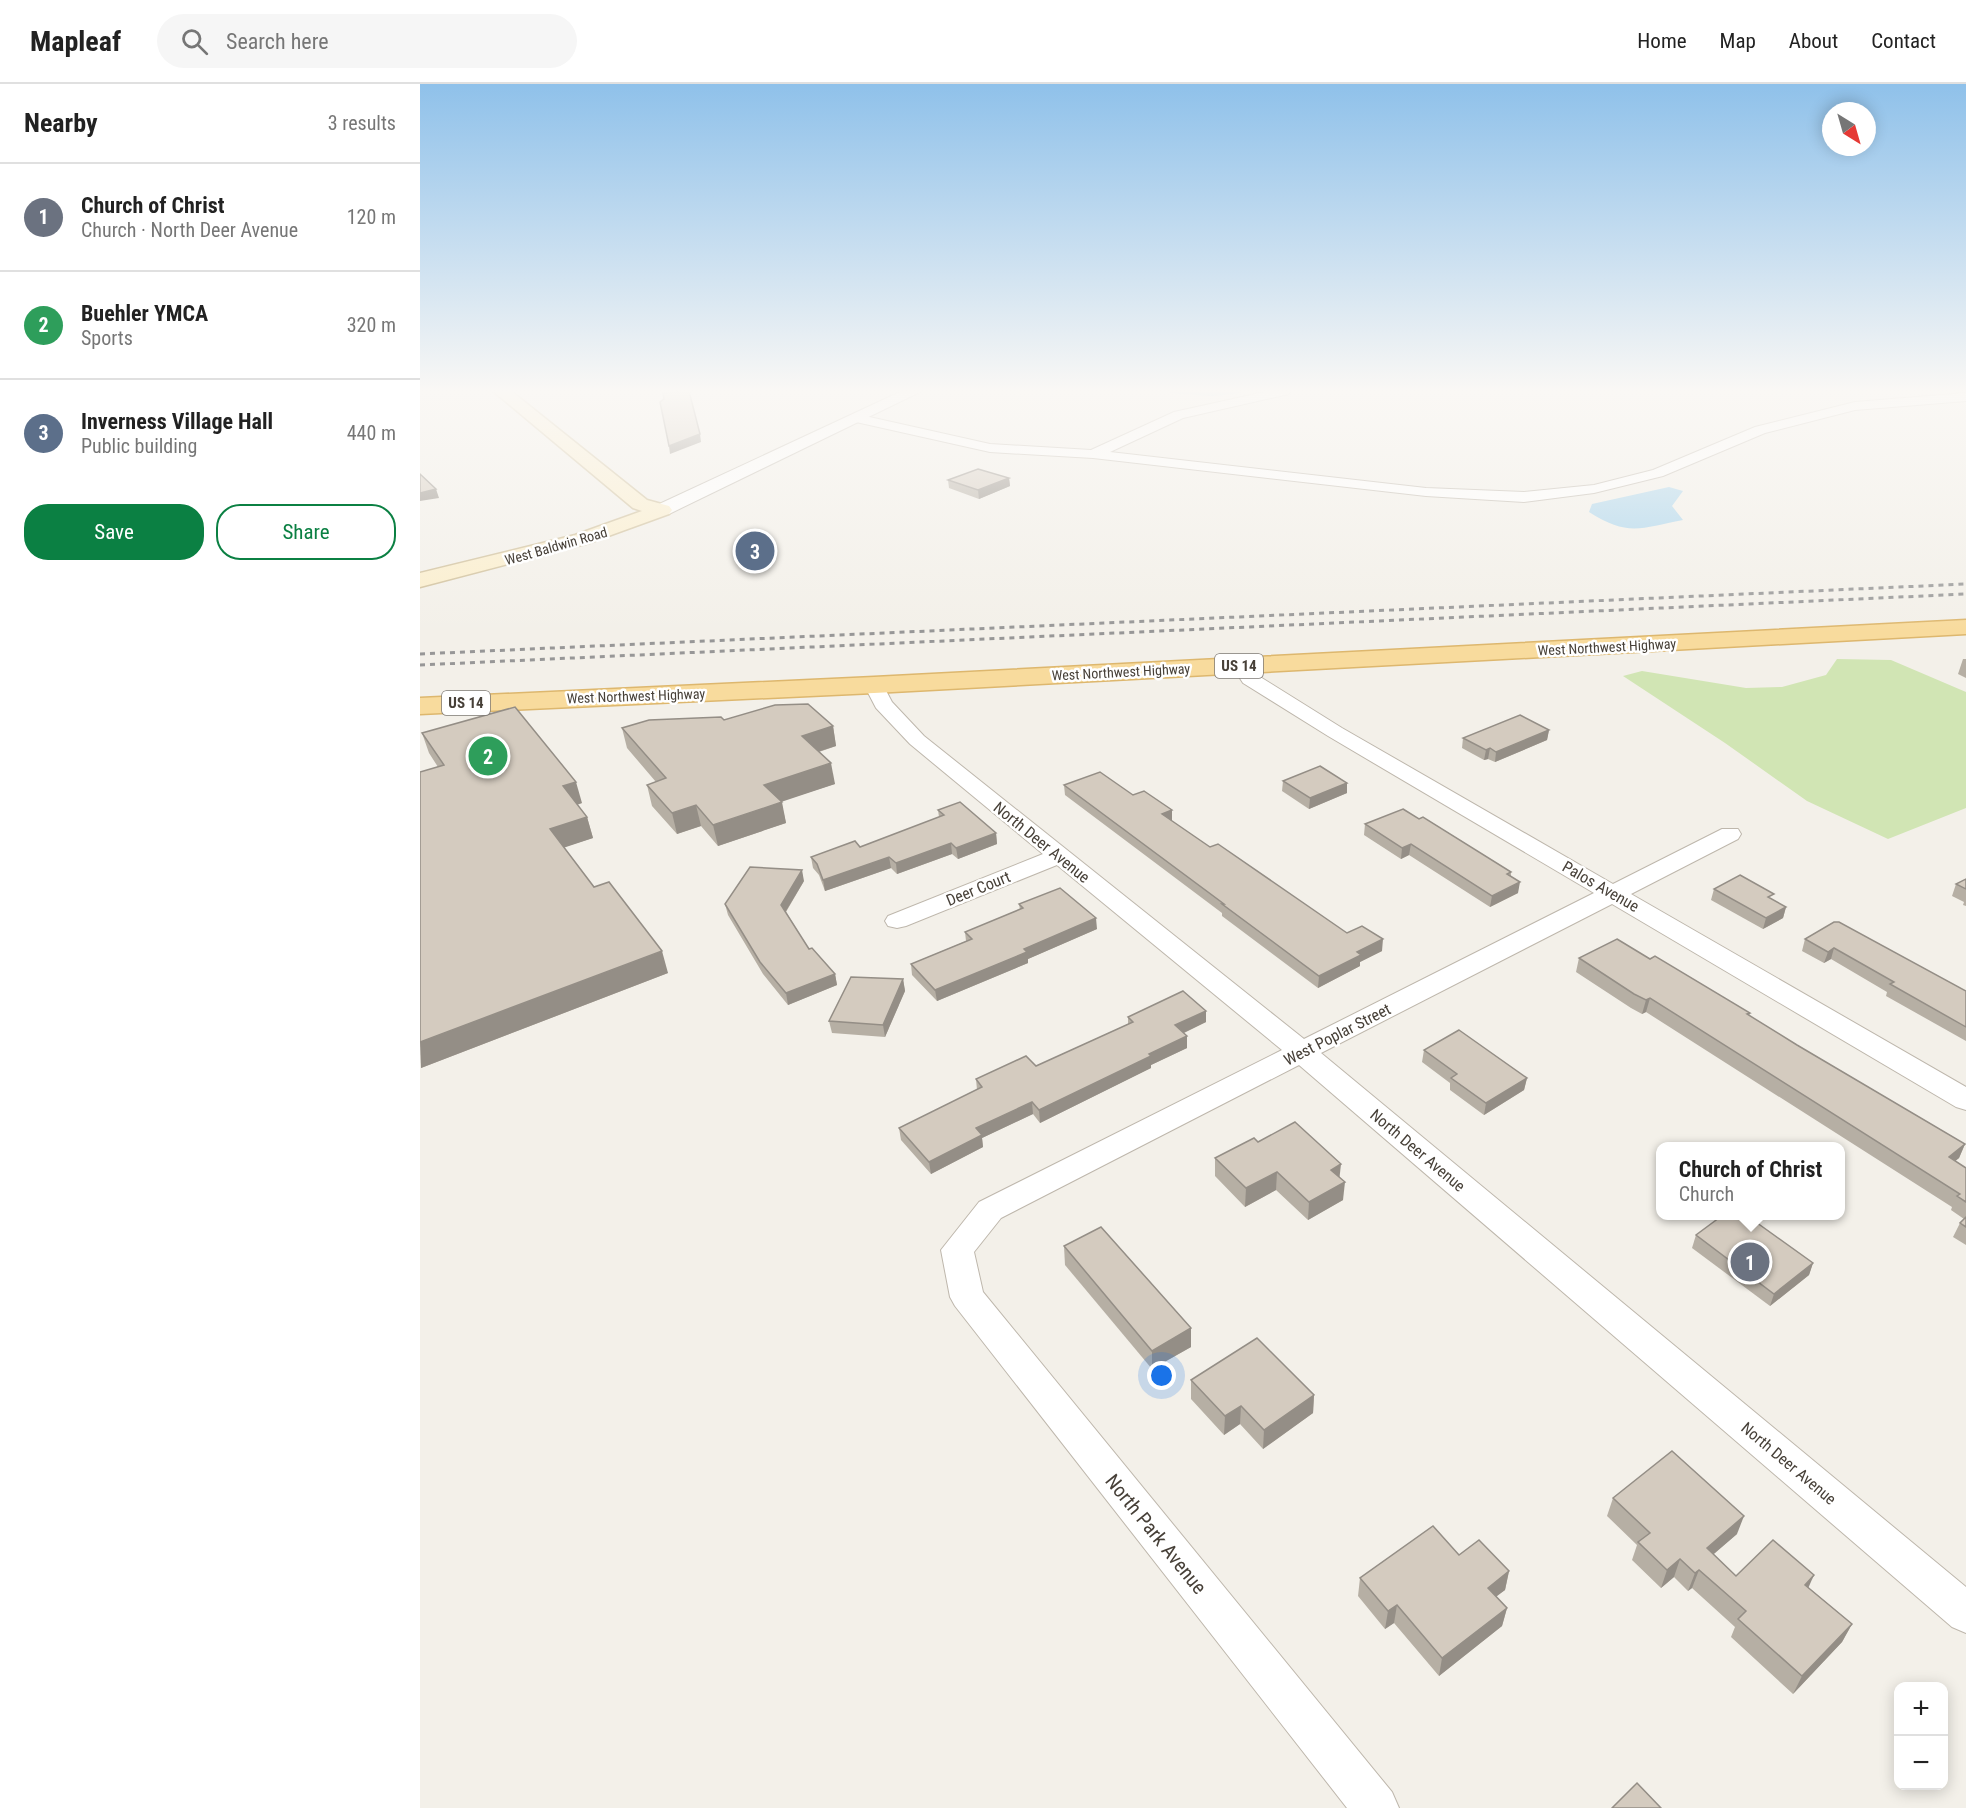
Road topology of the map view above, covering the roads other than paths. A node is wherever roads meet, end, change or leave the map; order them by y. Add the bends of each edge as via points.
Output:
1 (600, 471) edge
2 (743, 471) edge
3 (1246, 471) edge
4 (1662, 471) edge
5 (662, 510) junction
6 (447, 575) junction
7 (420, 580) edge
8 (420, 586) edge
9 (1966, 627) edge
10 (1242, 666) junction
11 (874, 685) junction
12 (420, 692) edge
13 (512, 701) junction
14 (420, 706) edge
15 (1730, 834) dead end
16 (1059, 856) junction
17 (1613, 893) junction
18 (897, 921) dead end
19 (1302, 1052) junction
20 (1966, 1100) edge
21 (957, 1250) joint
22 (1966, 1613) edge
23 (1376, 1808) edge

1 - 5 main road via 640,504
2 - 5 street
3 - 4 street via 1426,492 1524,497 1594,489
5 - 6 main road, West Baldwin Road via 582,539
6 - 7 main road, West Baldwin Road
6 - 8 main road, West Baldwin Road
9 - 10 main road, West Northwest Highway / US 14
10 - 11 main road, West Northwest Highway / US 14
10 - 17 street, Palos Avenue via 1250,679 1335,732
11 - 13 main road, West Northwest Highway / US 14
11 - 16 street, North Deer Avenue via 883,704 917,740
12 - 13 main road
13 - 14 main road, West Northwest Highway / US 14
15 - 17 street, West Poplar Street
16 - 18 street, Deer Court
16 - 19 street, North Deer Avenue
17 - 19 street, West Poplar Street
17 - 20 street, Palos Avenue
19 - 21 street, West Poplar Street via 990,1210
19 - 22 street, North Deer Avenue
21 - 23 street, North Park Avenue via 966,1298

